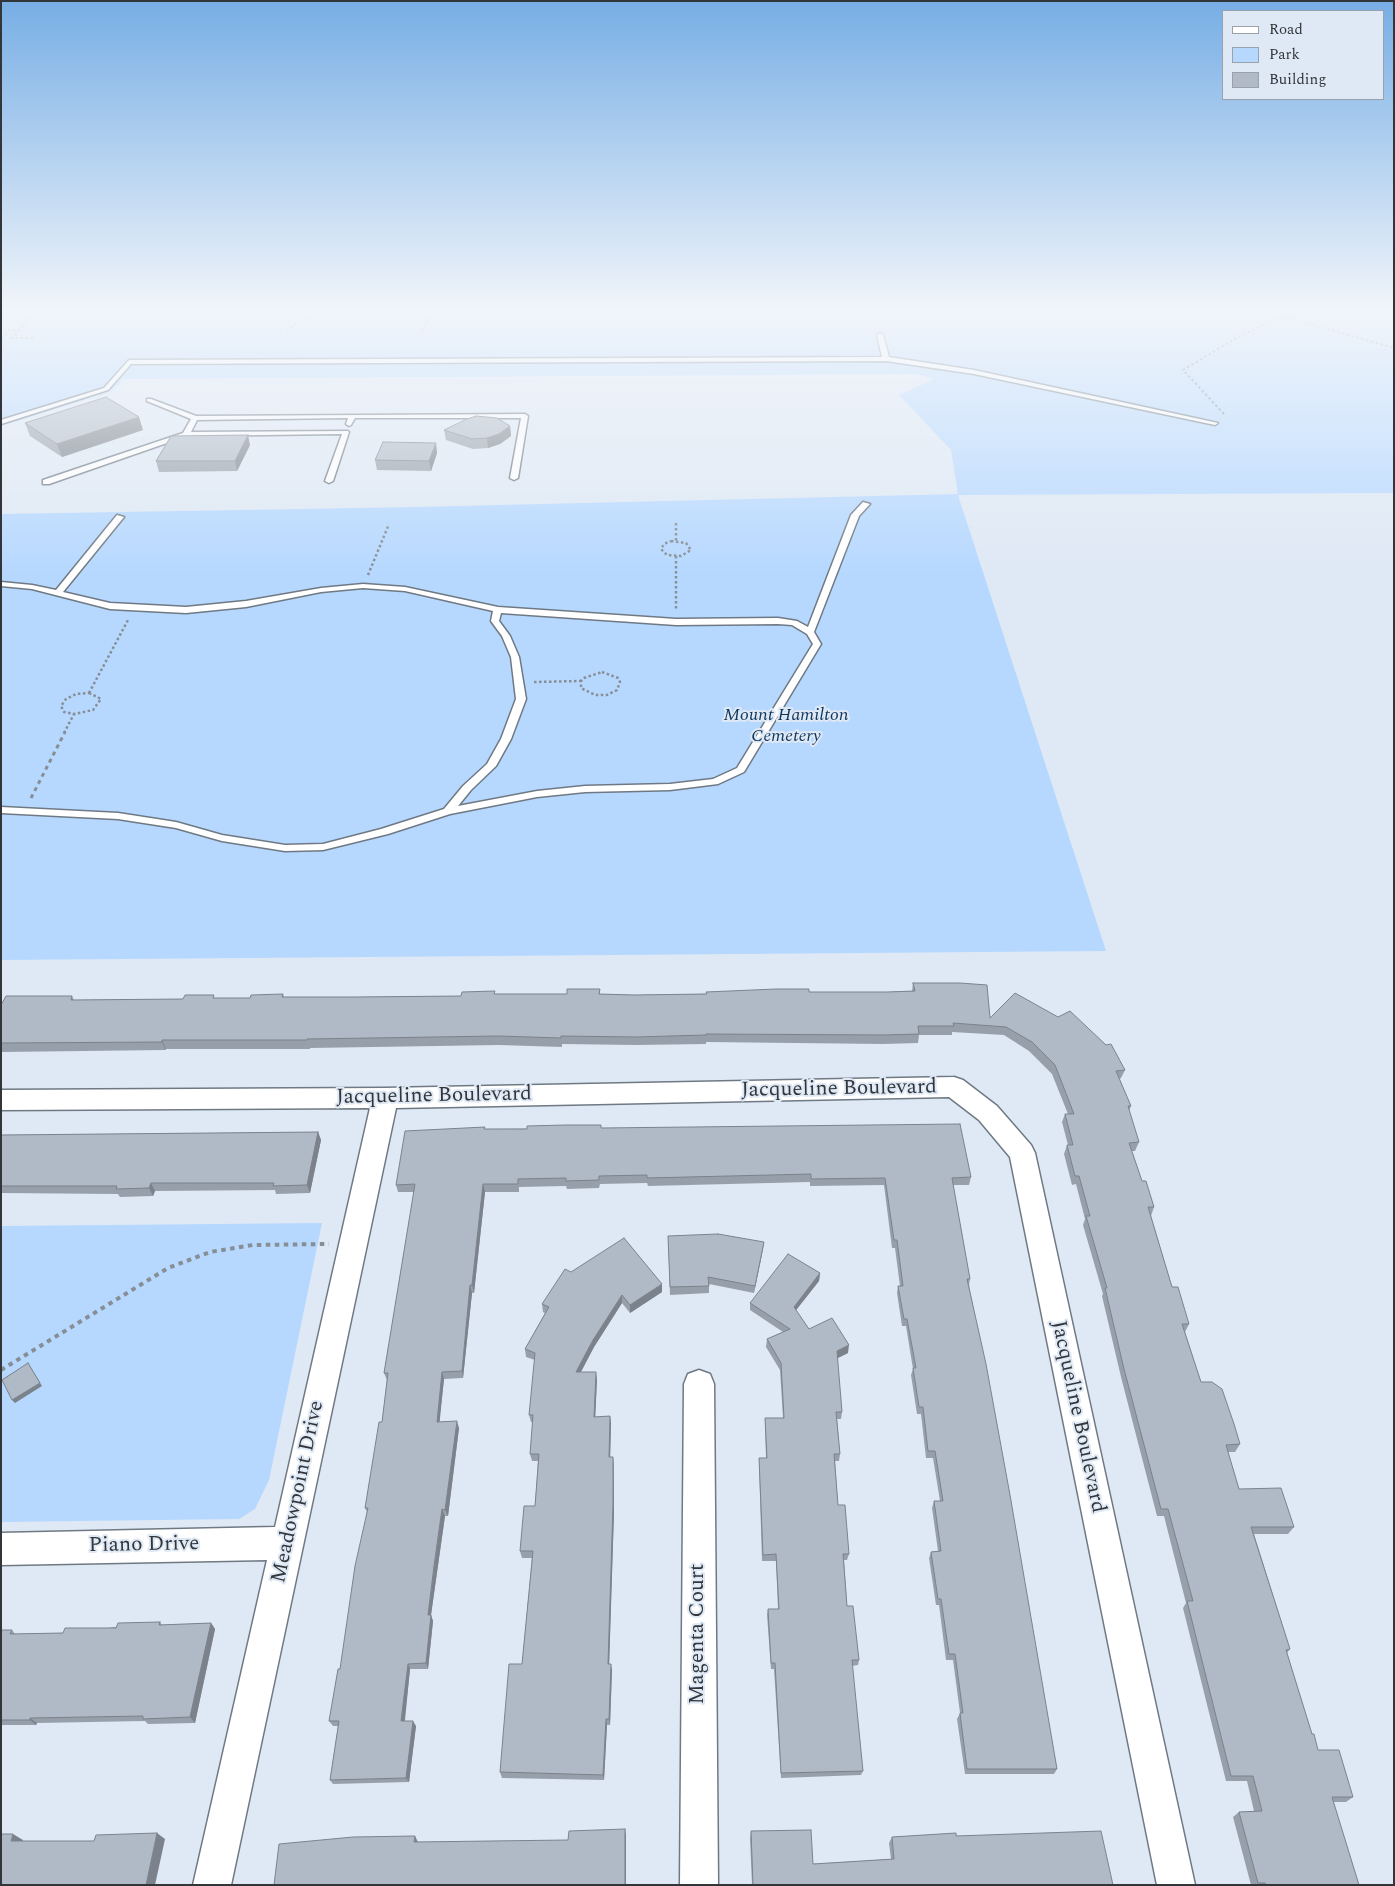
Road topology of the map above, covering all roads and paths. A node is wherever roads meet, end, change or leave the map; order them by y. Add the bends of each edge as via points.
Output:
1 (74, 399) edge
2 (1102, 399) edge
3 (1212, 399) edge
4 (149, 400) dead end
5 (352, 416) junction
6 (1227, 416) dead end
7 (195, 418) junction
8 (1, 422) edge
9 (1215, 423) dead end
10 (346, 432) junction
11 (186, 434) junction
12 (514, 478) dead end
13 (329, 481) dead end
14 (46, 482) dead end
15 (866, 504) dead end
16 (120, 517) dead end
17 (676, 523) dead end
18 (389, 524) dead end
19 (676, 541) junction
20 (676, 556) junction
21 (1, 584) edge
22 (363, 586) junction
23 (58, 593) junction
24 (134, 608) junction
25 (498, 610) junction
26 (676, 622) junction
27 (810, 632) junction
28 (581, 681) junction
29 (520, 683) junction
30 (89, 693) junction
31 (74, 714) junction
32 (1, 810) edge
33 (25, 810) junction
34 (448, 811) junction
35 (385, 1098) junction
36 (1, 1100) edge
37 (353, 1244) junction
38 (1, 1370) edge
39 (699, 1384) dead end
40 (288, 1543) junction
41 (1, 1549) edge
42 (212, 1885) edge
43 (699, 1885) edge
44 (1176, 1885) edge

1 - 8 lane
2 - 9 lane
3 - 6 path
4 - 7 lane
5 - 7 lane
5 - 10 lane
5 - 12 lane via 525,416
7 - 11 lane
10 - 11 lane
10 - 13 lane
11 - 14 lane
15 - 27 lane via 855,515
16 - 23 lane
17 - 19 path
18 - 22 path
19 - 20 path via 686,543 691,550
19 - 20 path via 664,544 661,549 667,555
20 - 26 path
21 - 23 lane
22 - 24 lane via 186,610
22 - 25 lane via 405,589
23 - 24 lane via 110,606
24 - 30 path
25 - 26 lane
25 - 29 lane via 495,620 506,636
26 - 27 lane via 778,621 794,623
27 - 34 lane via 817,644 741,770 715,782 536,794
28 - 28 path via 584,691 601,695 620,686 614,675 602,672
28 - 29 path
29 - 34 lane via 521,699 506,739 491,766
30 - 31 path via 98,696 100,702 93,710
30 - 31 path via 71,696 63,703 64,712
31 - 33 path
32 - 33 lane
33 - 34 lane via 118,816 285,848 323,847
35 - 36 street, Jacqueline Boulevard
35 - 37 street, Meadowpoint Drive
35 - 44 street, Jacqueline Boulevard via 954,1087 988,1113 1022,1153
37 - 38 path via 253,1245 210,1252 168,1268
37 - 40 street, Meadowpoint Drive
39 - 43 street, Magenta Court
40 - 41 street, Piano Drive
40 - 42 street, Meadowpoint Drive

